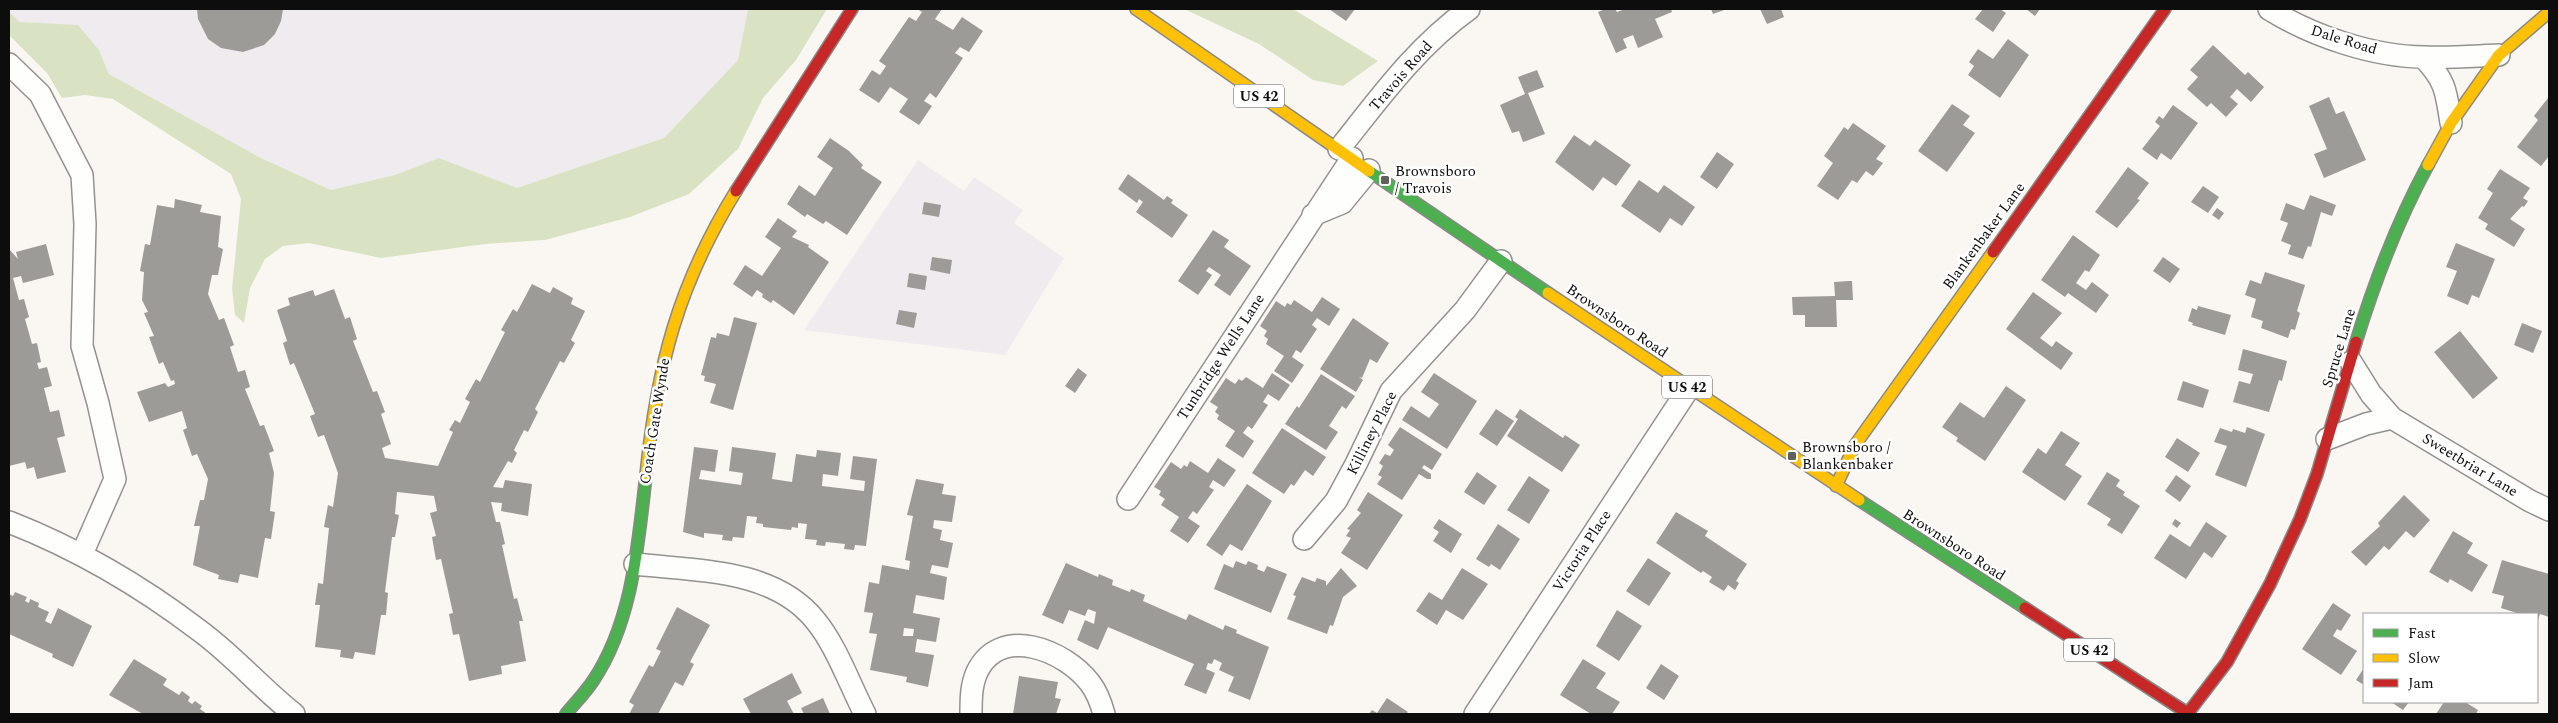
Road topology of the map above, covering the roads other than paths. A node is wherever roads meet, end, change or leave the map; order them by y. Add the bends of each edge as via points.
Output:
1 (852, 9) edge
2 (1136, 9) edge
3 (1469, 9) edge
4 (2165, 9) edge
5 (2269, 9) edge
6 (2549, 12) edge
7 (2498, 55) junction
8 (2423, 57) junction
9 (9, 64) edge
10 (2451, 123) junction
11 (1353, 159) junction
12 (1501, 261) junction
13 (2350, 362) junction
14 (1689, 388) junction
15 (2392, 418) junction
16 (2327, 439) junction
17 (1836, 486) junction
18 (1128, 499) dead end
19 (2549, 510) edge
20 (9, 522) edge
21 (1304, 539) dead end
22 (82, 554) junction
23 (635, 564) junction
24 (294, 714) edge
25 (566, 714) edge
26 (865, 714) edge
27 (971, 714) edge
28 (1104, 714) edge
29 (1475, 714) edge
30 (2188, 714) edge

1 - 23 street, Coach Gate Wynde via 737,187 693,268 669,335 655,398
2 - 11 street, Brownsboro Road / US 42
3 - 11 street, Travois Road via 1428,42 1404,68
4 - 17 street, Blankenbaker Lane via 1855,445
5 - 8 street, Dale Road via 2319,34 2352,44
6 - 7 street, Spruce Lane
7 - 8 street, Dale Road
7 - 10 street, Spruce Lane
8 - 10 street via 2440,74
9 - 22 street via 40,94 82,175 85,224 82,346 115,479
10 - 13 street, Spruce Lane via 2404,209 2381,262
11 - 12 street, Brownsboro Road / US 42
11 - 18 street, Tunbridge Wells Lane via 1342,204 1313,215
12 - 14 street, Brownsboro Road / US 42
12 - 21 street, Killiney Place via 1465,310 1391,391 1336,500
13 - 15 street, Sweetbriar Lane
13 - 16 street, Spruce Lane
14 - 17 street, Brownsboro Road / US 42
14 - 29 street, Victoria Place
15 - 16 street
15 - 19 street, Sweetbriar Lane
16 - 30 street, Spruce Lane via 2300,519 2270,584 2227,662
17 - 30 street, Brownsboro Road / US 42
20 - 22 street
22 - 24 street via 135,584 201,632
23 - 25 street, Coach Gate Wynde via 616,635 595,679
23 - 26 street via 730,576 760,582 786,593 817,621
27 - 28 street via 972,686 977,672 985,660 1008,646 1025,646 1055,655 1083,674 1096,692

